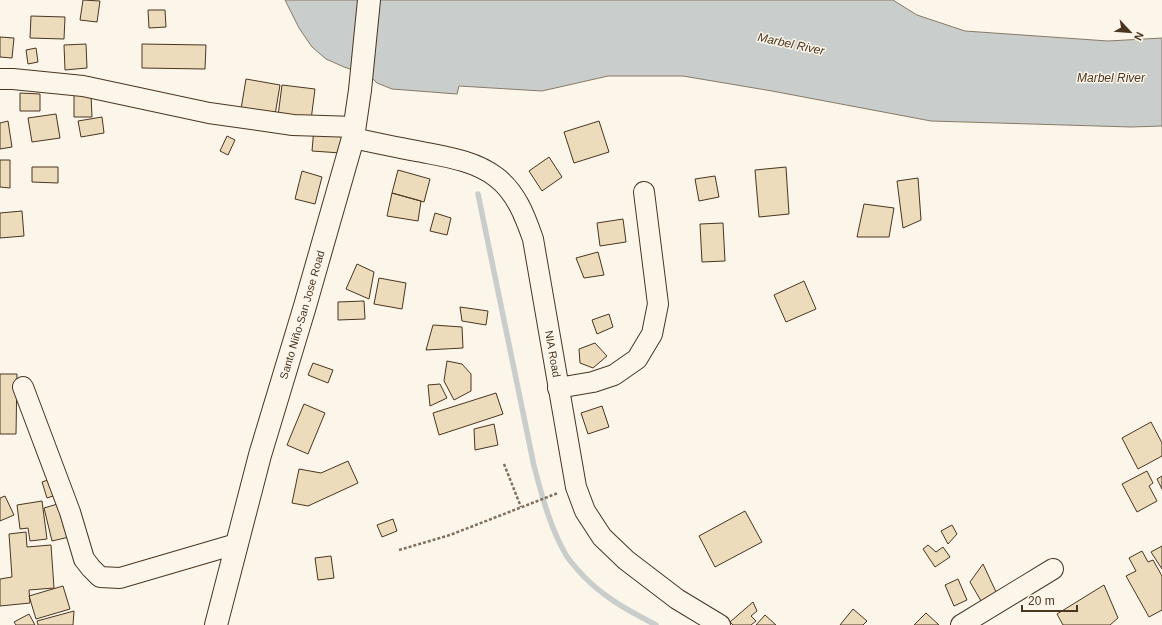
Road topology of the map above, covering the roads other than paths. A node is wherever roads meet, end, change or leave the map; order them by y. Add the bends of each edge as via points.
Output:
1 (369, 0) edge
2 (0, 79) edge
3 (354, 132) junction
4 (644, 192) dead end
5 (23, 387) dead end
6 (558, 388) junction
7 (236, 544) junction
8 (1052, 570) dead end
9 (216, 625) edge
10 (720, 625) edge
11 (961, 625) edge

1 - 3 main road, Santo Niño-San Jose Road
2 - 3 street, NIA Road via 83,86 209,113
3 - 6 street, NIA Road via 482,168 511,192 524,214 533,239
3 - 7 main road, Santo Niño-San Jose Road
4 - 6 street via 658,304 652,334 637,358 614,375 593,382
5 - 7 street via 70,512 84,559 100,577 120,578
6 - 10 street, NIA Road via 576,487 585,510 602,537 626,560 677,599
7 - 9 main road, Santo Niño-San Jose Road
8 - 11 street

